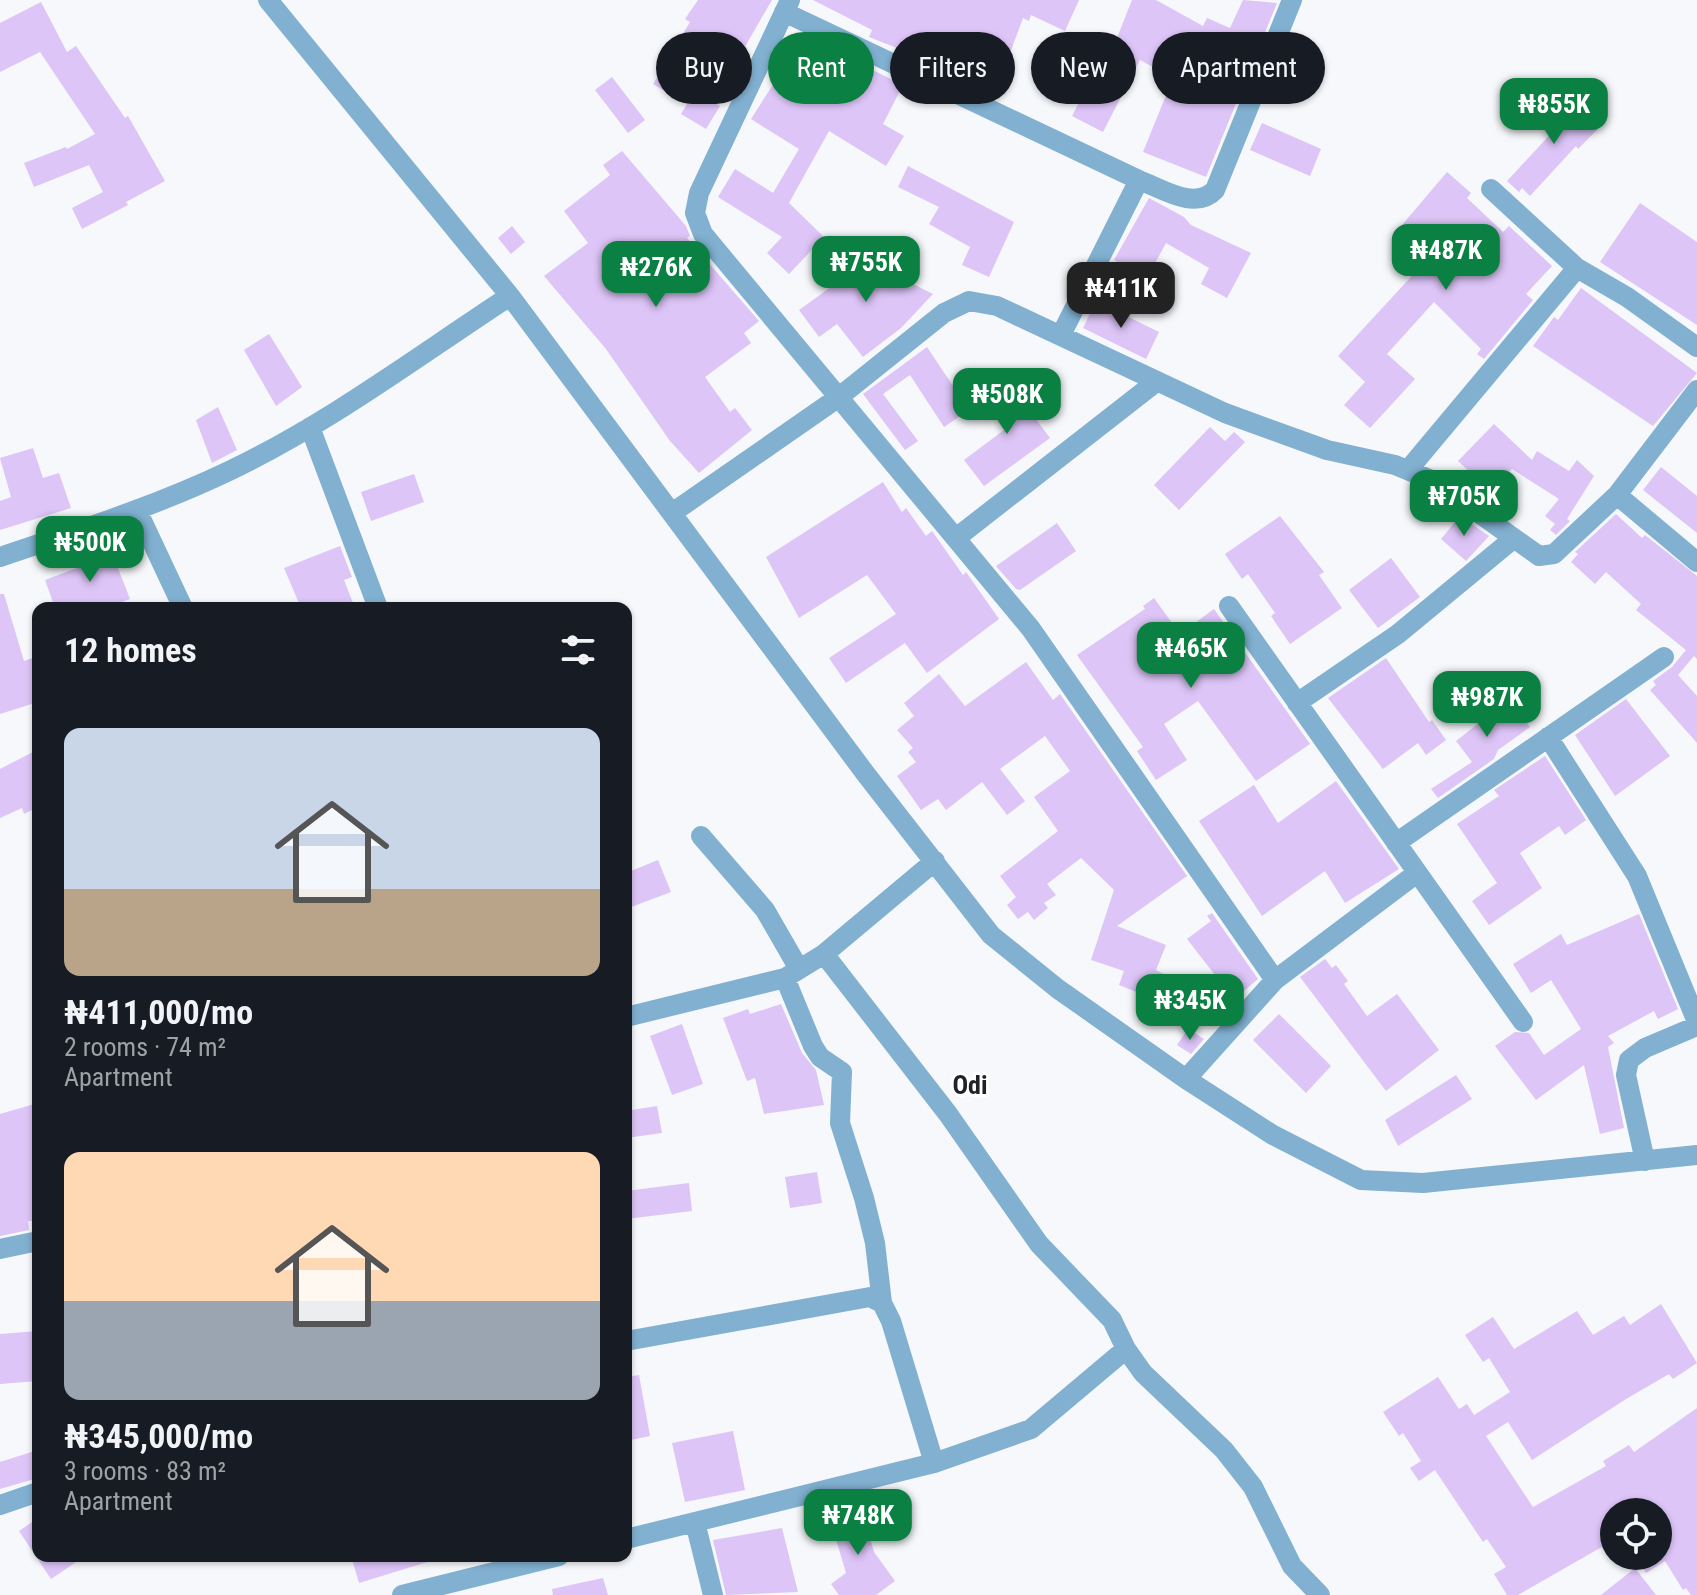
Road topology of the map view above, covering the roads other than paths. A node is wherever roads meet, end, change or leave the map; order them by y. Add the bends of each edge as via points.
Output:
1 (268, 0) edge
2 (1292, 0) edge
3 (787, 6) edge
4 (1139, 180) junction
5 (1491, 189) dead end
6 (1577, 268) junction
7 (510, 296) junction
8 (1061, 335) junction
9 (1697, 347) edge
10 (1156, 382) junction
11 (1697, 390) edge
12 (839, 397) junction
13 (310, 427) junction
14 (1408, 470) junction
15 (1617, 495) junction
16 (137, 510) junction
17 (672, 513) junction
18 (956, 538) junction
19 (1513, 539) junction
20 (0, 557) edge
21 (1697, 562) edge
22 (180, 602) edge
23 (376, 602) edge
24 (1229, 606) dead end
25 (1664, 657) dead end
26 (1297, 703) junction
27 (1548, 737) junction
28 (701, 836) dead end
29 (1396, 843) junction
30 (935, 861) junction
31 (1417, 873) junction
32 (824, 954) junction
33 (792, 974) junction
34 (1275, 980) junction
35 (632, 1015) edge
36 (1523, 1022) dead end
37 (1697, 1024) edge
38 (1186, 1079) junction
39 (1697, 1155) edge
40 (1645, 1161) junction
41 (32, 1242) edge
42 (0, 1249) edge
43 (882, 1303) junction
44 (632, 1334) edge
45 (1126, 1349) junction
46 (934, 1463) junction
47 (32, 1494) edge
48 (0, 1505) edge
49 (695, 1522) junction
50 (632, 1538) edge
51 (535, 1562) edge
52 (402, 1595) edge
53 (713, 1595) edge
54 (1320, 1595) edge

1 - 7 street
2 - 4 street via 1215,190 1196,201
3 - 4 street
3 - 12 street via 699,193 695,213 703,234
4 - 8 street
5 - 6 street
6 - 9 street
6 - 14 street
7 - 13 street
7 - 17 street
8 - 10 street
8 - 12 street via 997,306 969,301 944,313
10 - 14 street via 1327,450
10 - 18 street
11 - 15 street
12 - 17 street
12 - 18 street
13 - 16 street via 230,471
13 - 23 street
14 - 19 street via 1434,481
15 - 19 street via 1554,554 1539,556
15 - 21 street
16 - 20 street
16 - 22 street
17 - 30 street
18 - 34 street via 1031,629
19 - 26 street via 1398,634
24 - 26 street
25 - 27 street
26 - 29 street
27 - 29 street
27 - 37 street via 1637,876
28 - 33 street via 765,910
29 - 31 street
30 - 32 street
30 - 38 street via 991,935
31 - 34 street
31 - 36 street
32 - 33 street
32 - 45 street via 948,1114 1039,1244 1112,1320
33 - 35 street
33 - 43 street via 813,1046 842,1072 837,1107 875,1243
34 - 38 street
37 - 40 street via 1629,1060 1626,1075
38 - 40 street via 1273,1135 1361,1180 1423,1183
39 - 40 street
41 - 42 street
43 - 44 street via 870,1297
43 - 46 street
45 - 46 street via 1031,1429
45 - 54 street via 1143,1373 1234,1462 1253,1487 1292,1566
46 - 49 street
47 - 48 street
49 - 50 street
49 - 53 street
51 - 52 street

